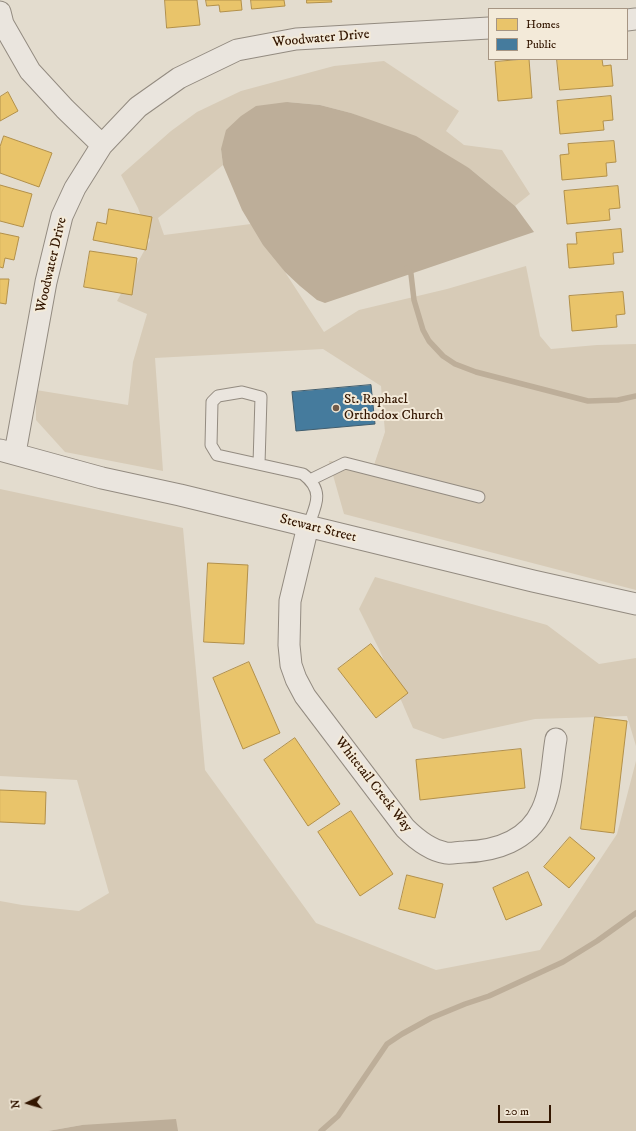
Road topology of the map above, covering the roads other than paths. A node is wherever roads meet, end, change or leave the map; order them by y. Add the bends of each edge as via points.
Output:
1 (0, 12) edge
2 (488, 28) edge
3 (102, 145) junction
4 (7, 452) edge
5 (259, 464) junction
6 (310, 480) junction
7 (479, 497) dead end
8 (308, 526) junction
9 (636, 604) edge
10 (556, 739) dead end

1 - 3 street via 3,24 30,71
2 - 3 street, Woodwater Drive via 296,38 237,50 179,78 138,107
3 - 4 street, Woodwater Drive via 75,188 62,216
4 - 8 street, Stewart Street via 102,478
5 - 5 lane via 217,455 211,445 212,402 218,396 242,392 261,397
5 - 6 lane via 303,474
6 - 7 lane via 346,463
6 - 8 lane via 316,488 317,503
8 - 9 street, Stewart Street
8 - 10 street, Whitetail Creek Way via 290,601 291,665 305,696 416,840 446,853 480,851 510,843 534,824 542,811 548,797

